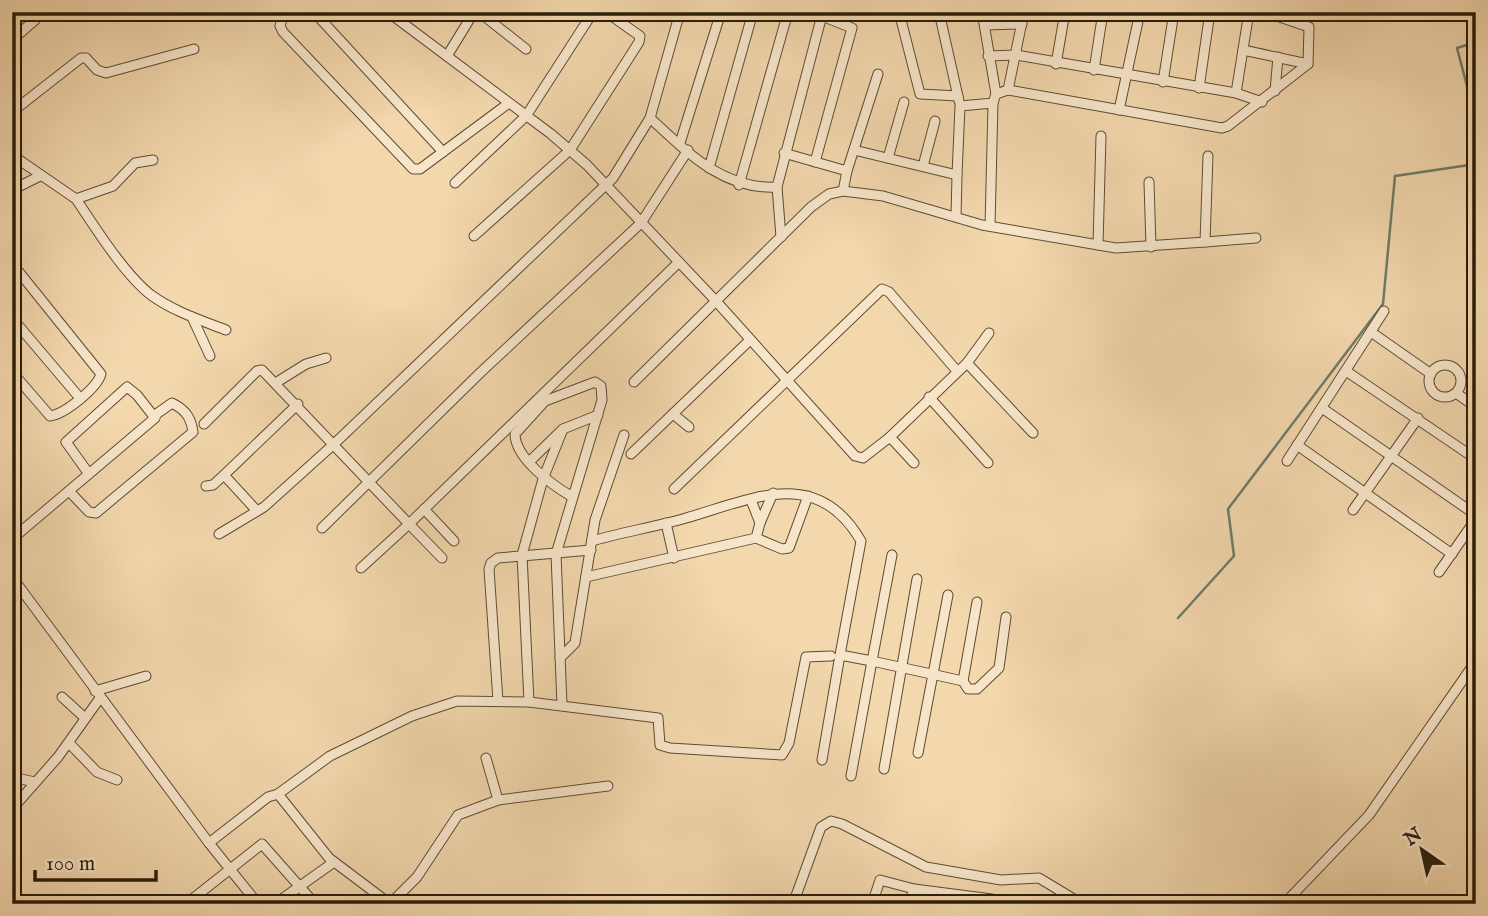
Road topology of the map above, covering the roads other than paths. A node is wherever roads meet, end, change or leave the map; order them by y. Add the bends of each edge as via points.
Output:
1 (284, 12) edge
2 (314, 12) edge
3 (388, 12) edge
4 (476, 12) edge
5 (593, 12) edge
6 (606, 12) edge
7 (680, 12) edge
8 (721, 12) edge
9 (753, 12) edge
10 (788, 12) edge
11 (899, 12) edge
12 (939, 12) edge
13 (982, 12) edge
14 (1024, 12) edge
15 (1065, 12) edge
16 (1103, 12) edge
17 (1140, 12) edge
18 (1174, 12) edge
19 (1210, 12) edge
20 (1249, 12) edge
21 (1265, 12) edge
22 (817, 14) edge
23 (36, 19) dead end
24 (1021, 24) junction
25 (985, 25) junction
26 (12, 40) edge
27 (526, 49) dead end
28 (194, 50) dead end
29 (1243, 50) junction
30 (1016, 55) junction
31 (447, 56) junction
32 (988, 56) junction
33 (1278, 57) junction
34 (1056, 64) junction
35 (1308, 64) junction
36 (1094, 70) junction
37 (878, 74) dead end
38 (1127, 74) junction
39 (1163, 82) junction
40 (1199, 88) junction
41 (1008, 90) junction
42 (1275, 90) junction
43 (1236, 93) junction
44 (994, 99) junction
45 (959, 101) junction
46 (904, 102) dead end
47 (1262, 102) junction
48 (509, 103) junction
49 (1119, 110) junction
50 (12, 112) edge
51 (526, 116) junction
52 (650, 118) junction
53 (935, 121) dead end
54 (1101, 136) dead end
55 (680, 143) junction
56 (570, 150) junction
57 (688, 150) junction
58 (854, 150) junction
59 (443, 152) junction
60 (784, 153) junction
61 (12, 155) edge
62 (1208, 156) dead end
63 (888, 158) junction
64 (153, 160) dead end
65 (815, 162) junction
66 (923, 166) junction
67 (709, 168) junction
68 (847, 171) junction
69 (957, 175) junction
70 (40, 176) junction
71 (1149, 182) dead end
72 (455, 183) dead end
73 (606, 184) junction
74 (739, 185) junction
75 (776, 187) junction
76 (12, 190) edge
77 (844, 191) junction
78 (76, 199) junction
79 (956, 216) junction
80 (641, 223) junction
81 (990, 226) junction
82 (474, 236) dead end
83 (781, 237) junction
84 (1256, 238) dead end
85 (1205, 242) junction
86 (1098, 245) junction
87 (1152, 247) junction
88 (679, 262) junction
89 (12, 270) edge
90 (715, 300) junction
91 (1384, 310) dead end
92 (192, 317) junction
93 (12, 318) edge
94 (226, 330) dead end
95 (1371, 332) junction
96 (989, 333) dead end
97 (750, 340) junction
98 (210, 356) dead end
99 (326, 358) dead end
100 (967, 363) junction
101 (1346, 371) junction
102 (12, 372) edge
103 (957, 372) junction
104 (1431, 374) junction
105 (786, 380) junction
106 (277, 382) junction
107 (634, 382) dead end
108 (1456, 393) junction
109 (79, 397) junction
110 (929, 397) junction
111 (298, 404) junction
112 (1476, 407) edge
113 (1322, 408) junction
114 (673, 414) junction
115 (155, 415) junction
116 (598, 415) junction
117 (1418, 418) junction
118 (204, 424) dead end
119 (689, 427) dead end
120 (563, 429) junction
121 (1033, 433) dead end
122 (624, 435) dead end
123 (890, 437) junction
124 (334, 444) junction
125 (1297, 445) junction
126 (631, 454) dead end
127 (1392, 455) junction
128 (1476, 459) edge
129 (530, 461) junction
130 (1287, 461) dead end
131 (914, 463) dead end
132 (988, 463) dead end
133 (89, 474) junction
134 (224, 475) junction
135 (543, 479) junction
136 (369, 481) junction
137 (206, 486) dead end
138 (674, 489) dead end
139 (69, 491) junction
140 (773, 493) junction
141 (1364, 494) junction
142 (571, 496) junction
143 (808, 496) junction
144 (751, 499) junction
145 (424, 509) junction
146 (1353, 510) dead end
147 (257, 511) junction
148 (1476, 517) edge
149 (595, 520) junction
150 (666, 523) junction
151 (760, 523) junction
152 (408, 524) junction
153 (322, 528) dead end
154 (219, 534) dead end
155 (611, 536) junction
156 (756, 538) junction
157 (12, 539) edge
158 (454, 541) dead end
159 (591, 545) junction
160 (556, 554) junction
161 (1452, 554) junction
162 (522, 555) junction
163 (892, 555) dead end
164 (442, 558) dead end
165 (674, 558) junction
166 (361, 568) dead end
167 (1439, 572) dead end
168 (12, 577) edge
169 (586, 577) junction
170 (917, 579) dead end
171 (948, 595) dead end
172 (977, 602) dead end
173 (1006, 617) dead end
174 (835, 655) junction
175 (560, 658) junction
176 (872, 661) junction
177 (1476, 662) edge
178 (903, 669) junction
179 (933, 675) junction
180 (146, 676) dead end
181 (963, 681) junction
182 (97, 694) junction
183 (62, 697) dead end
184 (498, 701) junction
185 (529, 702) junction
186 (562, 705) junction
187 (85, 718) junction
188 (69, 743) junction
189 (918, 753) dead end
190 (486, 758) dead end
191 (822, 760) dead end
192 (884, 769) dead end
193 (851, 776) dead end
194 (12, 777) edge
195 (117, 780) dead end
196 (35, 782) junction
197 (608, 786) dead end
198 (278, 794) junction
199 (498, 800) junction
200 (12, 809) edge
201 (209, 843) junction
202 (334, 862) junction
203 (229, 869) junction
204 (298, 885) junction
205 (914, 888) junction
206 (1077, 901) dead end
207 (186, 904) edge
208 (258, 904) edge
209 (275, 904) edge
210 (315, 904) edge
211 (793, 904) edge
212 (872, 904) edge
213 (909, 904) edge
214 (993, 904) edge
215 (1284, 904) edge

1 - 59 street via 283,32 411,169 419,169
2 - 59 street
3 - 31 street
4 - 27 street
4 - 31 street
5 - 51 street
6 - 56 street via 640,36 639,42
7 - 52 street
8 - 55 street
9 - 67 street
10 - 74 street
11 - 45 street via 920,94
12 - 45 street
13 - 25 street
14 - 24 street
15 - 34 street
16 - 36 street
17 - 38 street
18 - 39 street
19 - 40 street
20 - 29 street
21 - 35 street via 1309,27
22 - 60 street
22 - 65 street via 852,28
23 - 26 street
24 - 25 street
24 - 30 street
25 - 32 street
28 - 50 street via 106,74 81,58
29 - 33 street
29 - 43 street
30 - 32 street
30 - 34 street
30 - 41 street
31 - 48 street
32 - 44 street
33 - 35 street
33 - 42 street
34 - 36 street
35 - 42 street
36 - 38 street
37 - 58 street
38 - 39 street
38 - 49 street
39 - 40 street
40 - 43 street
41 - 44 street
41 - 49 street
42 - 47 street
43 - 47 street
44 - 45 street
44 - 81 street
45 - 69 street
46 - 63 street
47 - 49 street via 1222,128
48 - 51 street
48 - 59 street
51 - 56 street
51 - 72 street
52 - 55 street
52 - 73 street
53 - 66 street
54 - 86 street
55 - 57 street
56 - 73 street
56 - 82 street
57 - 67 street
57 - 80 street
58 - 63 street
58 - 68 street
60 - 65 street
60 - 75 street
61 - 70 street
62 - 85 street
63 - 66 street
64 - 78 street via 135,163 113,186
65 - 68 street
66 - 69 street
67 - 74 street
68 - 77 street
69 - 79 street
70 - 76 street
70 - 78 street
71 - 87 street
73 - 80 street
73 - 124 street
74 - 75 street
75 - 83 street
77 - 79 street via 883,196
77 - 83 street via 816,202
78 - 92 street via 149,294
79 - 81 street
80 - 88 street
80 - 136 street
81 - 86 street
83 - 90 street
84 - 85 street
85 - 87 street
86 - 87 street
88 - 90 street
88 - 145 street
89 - 109 street via 19,272 100,370 99,380
90 - 97 street
90 - 107 street
91 - 95 street
92 - 94 street
92 - 98 street
93 - 109 street
95 - 101 street
95 - 104 street
96 - 100 street
97 - 105 street
97 - 114 street
99 - 106 street
100 - 103 street
100 - 121 street
101 - 113 street
101 - 117 street
102 - 109 street via 50,416 58,415
103 - 105 street via 882,289
103 - 110 street
104 - 108 street via 1430,385 1436,394
104 - 108 street via 1439,367 1455,368 1461,377
105 - 123 street via 858,457 869,456
105 - 138 street
106 - 111 street
106 - 118 street via 257,371
108 - 112 street
110 - 123 street
110 - 132 street
111 - 124 street
111 - 134 street
113 - 125 street
113 - 127 street
114 - 119 street
114 - 126 street
115 - 133 street
115 - 133 street via 127,387 68,439 68,448
115 - 139 street via 172,404 181,407 193,432 96,513 89,512
116 - 120 street
116 - 129 street via 603,391 595,382 545,401 515,434
116 - 142 street
117 - 127 street
117 - 128 street
120 - 129 street
120 - 135 street
122 - 149 street
123 - 131 street
124 - 136 street
124 - 147 street
125 - 130 street
125 - 141 street
127 - 141 street
127 - 148 street
129 - 135 street
133 - 139 street
134 - 137 street
134 - 147 street
135 - 142 street
135 - 162 street
136 - 152 street
136 - 153 street
139 - 157 street
140 - 143 street
140 - 144 street
140 - 151 street
141 - 146 street
141 - 161 street
142 - 160 street
143 - 156 street via 789,548
143 - 174 street via 838,512 861,541
144 - 150 street
144 - 151 street
145 - 152 street
145 - 158 street
147 - 154 street
148 - 161 street
149 - 155 street
149 - 159 street
150 - 155 street
150 - 165 street
151 - 156 street
152 - 164 street
152 - 166 street
155 - 159 street
156 - 165 street
159 - 160 street
159 - 169 street
160 - 162 street
160 - 175 street
161 - 167 street
162 - 184 street via 499,558 489,566
162 - 185 street
163 - 176 street
165 - 169 street
168 - 182 street
169 - 175 street via 575,643
170 - 178 street
171 - 179 street
172 - 181 street
173 - 181 street via 997,672 977,690 968,689
174 - 176 street
174 - 186 street via 806,657 788,748 777,756 680,751 660,745 658,718
174 - 191 street
175 - 186 street
176 - 178 street
176 - 193 street
177 - 215 street via 1368,815
178 - 179 street
178 - 192 street
179 - 181 street
179 - 189 street
180 - 182 street
182 - 187 street
182 - 201 street
183 - 187 street
184 - 185 street
184 - 198 street via 438,705 330,756
185 - 186 street
187 - 188 street
188 - 195 street via 97,772
188 - 196 street
190 - 199 street
194 - 196 street
196 - 200 street
197 - 199 street
198 - 201 street
198 - 202 street
199 - 202 street via 455,817 417,877 390,904
201 - 203 street
202 - 204 street
203 - 204 street via 263,844
203 - 207 street
203 - 208 street
204 - 209 street
204 - 210 street
205 - 212 street via 880,880
205 - 213 street
205 - 214 street via 992,899
206 - 211 street via 1039,878 1001,880 926,867 831,821 821,827

